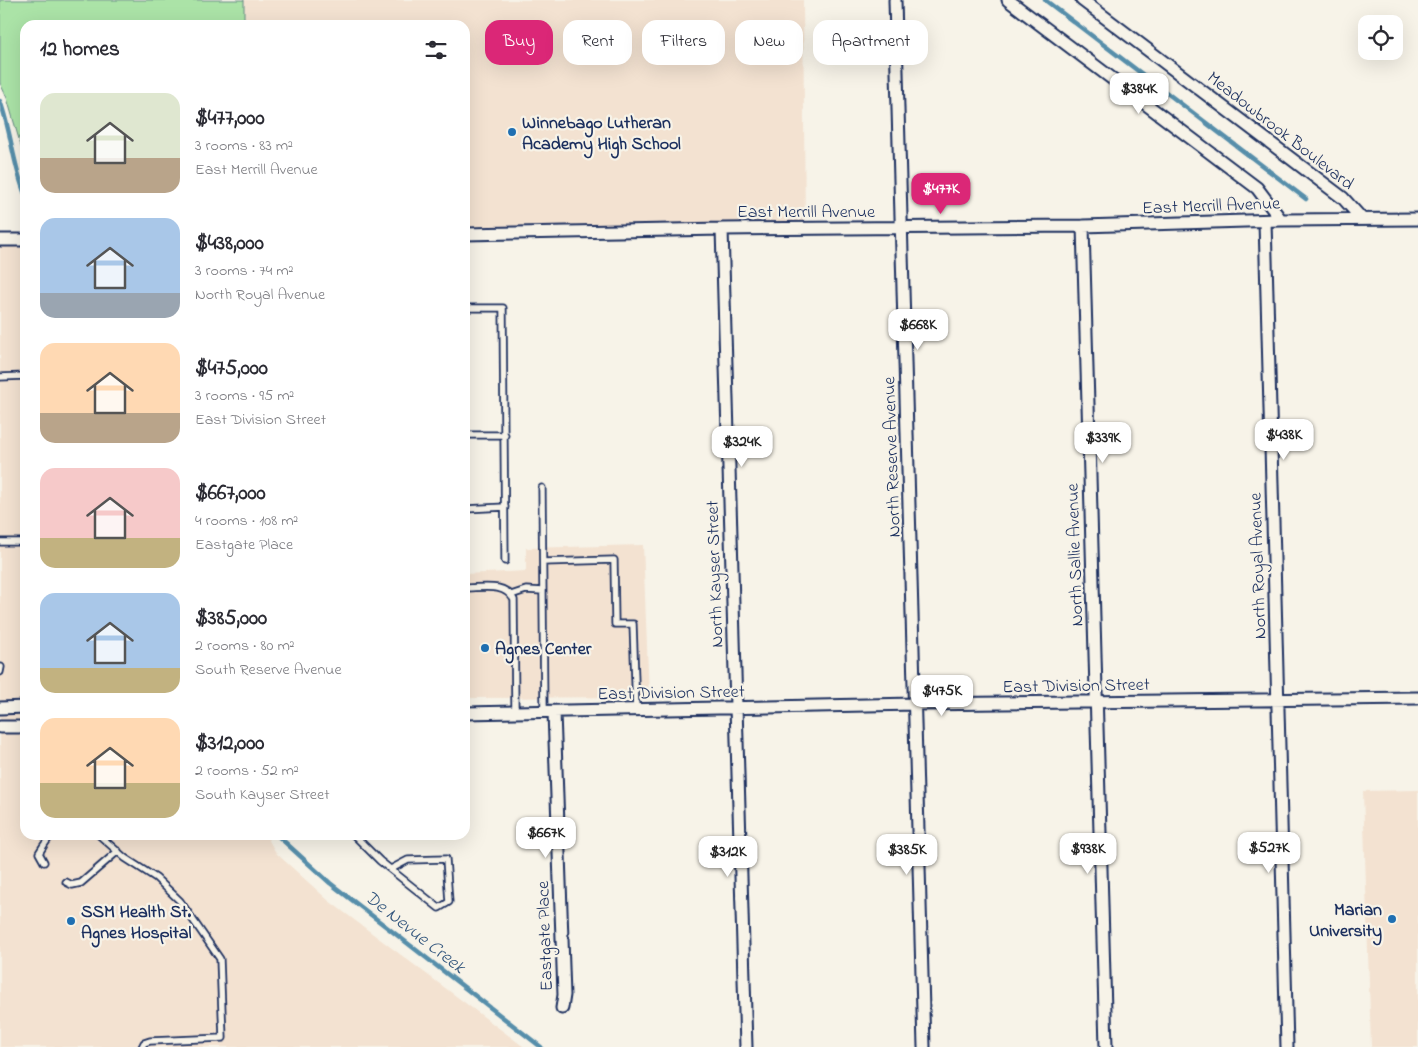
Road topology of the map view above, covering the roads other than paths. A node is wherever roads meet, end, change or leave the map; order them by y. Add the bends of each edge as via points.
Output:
1 (895, 0) edge
2 (1008, 0) edge
3 (1082, 0) edge
4 (1361, 218) junction
5 (1418, 218) edge
6 (1281, 220) junction
7 (1265, 221) junction
8 (1083, 226) junction
9 (903, 228) junction
10 (722, 229) junction
11 (470, 234) edge
12 (0, 240) edge
13 (20, 240) edge
14 (470, 308) edge
15 (20, 376) edge
16 (0, 377) edge
17 (470, 435) edge
18 (505, 435) junction
19 (542, 488) dead end
20 (505, 508) junction
21 (470, 509) edge
22 (0, 542) edge
23 (20, 542) edge
24 (505, 561) dead end
25 (543, 562) junction
26 (470, 588) edge
27 (543, 591) junction
28 (511, 595) junction
29 (1418, 698) edge
30 (1278, 700) junction
31 (1096, 703) junction
32 (915, 704) junction
33 (20, 707) edge
34 (0, 708) edge
35 (735, 708) junction
36 (636, 710) junction
37 (515, 712) junction
38 (549, 712) junction
39 (470, 713) edge
40 (0, 727) edge
41 (20, 727) edge
42 (47, 840) edge
43 (105, 840) edge
44 (359, 840) edge
45 (118, 851) junction
46 (44, 862) dead end
47 (391, 869) junction
48 (66, 882) dead end
49 (562, 1008) dead end
50 (142, 1047) edge
51 (746, 1047) edge
52 (924, 1047) edge
53 (1106, 1047) edge
54 (1286, 1047) edge

1 - 9 street, North Reserve Avenue
2 - 6 street via 1257,188
3 - 4 street, Meadowbrook Boulevard via 1343,198
4 - 5 street, East Merrill Avenue
4 - 6 street, East Merrill Avenue
6 - 7 street, East Merrill Avenue
7 - 8 street, East Merrill Avenue
7 - 30 street, North Royal Avenue
8 - 9 street, East Merrill Avenue
8 - 31 street, North Sallie Avenue
9 - 10 street, East Merrill Avenue
9 - 32 street, North Reserve Avenue
10 - 11 street, East Merrill Avenue
10 - 35 street, North Kayser Street
12 - 13 street
14 - 18 lane via 503,308
15 - 16 lane
17 - 18 lane
18 - 20 lane
19 - 25 lane
20 - 21 lane
20 - 24 lane
22 - 23 lane
25 - 27 lane
25 - 36 lane via 614,560 616,624 633,624
26 - 28 lane via 500,588
27 - 28 lane via 526,590
27 - 38 lane
28 - 37 lane via 515,614
29 - 30 street, East Division Street
30 - 31 street, East Division Street
30 - 54 street, North Royal Avenue
31 - 32 street, East Division Street
31 - 53 street, North Sallie Avenue
32 - 35 street, East Division Street
32 - 52 street, North Reserve Avenue
33 - 34 street
35 - 36 street, East Division Street
35 - 51 street, North Kayser Street
36 - 38 street, East Division Street
37 - 38 street, East Division Street
37 - 39 street, East Division Street
38 - 49 street, Eastgate Place via 564,990
40 - 41 street
42 - 46 lane via 40,853
43 - 45 lane
44 - 47 lane
45 - 48 lane via 81,883 72,885
45 - 50 lane via 156,878 180,901 220,959 223,1038 150,1040
47 - 47 lane via 439,908 449,902 446,859 408,860

